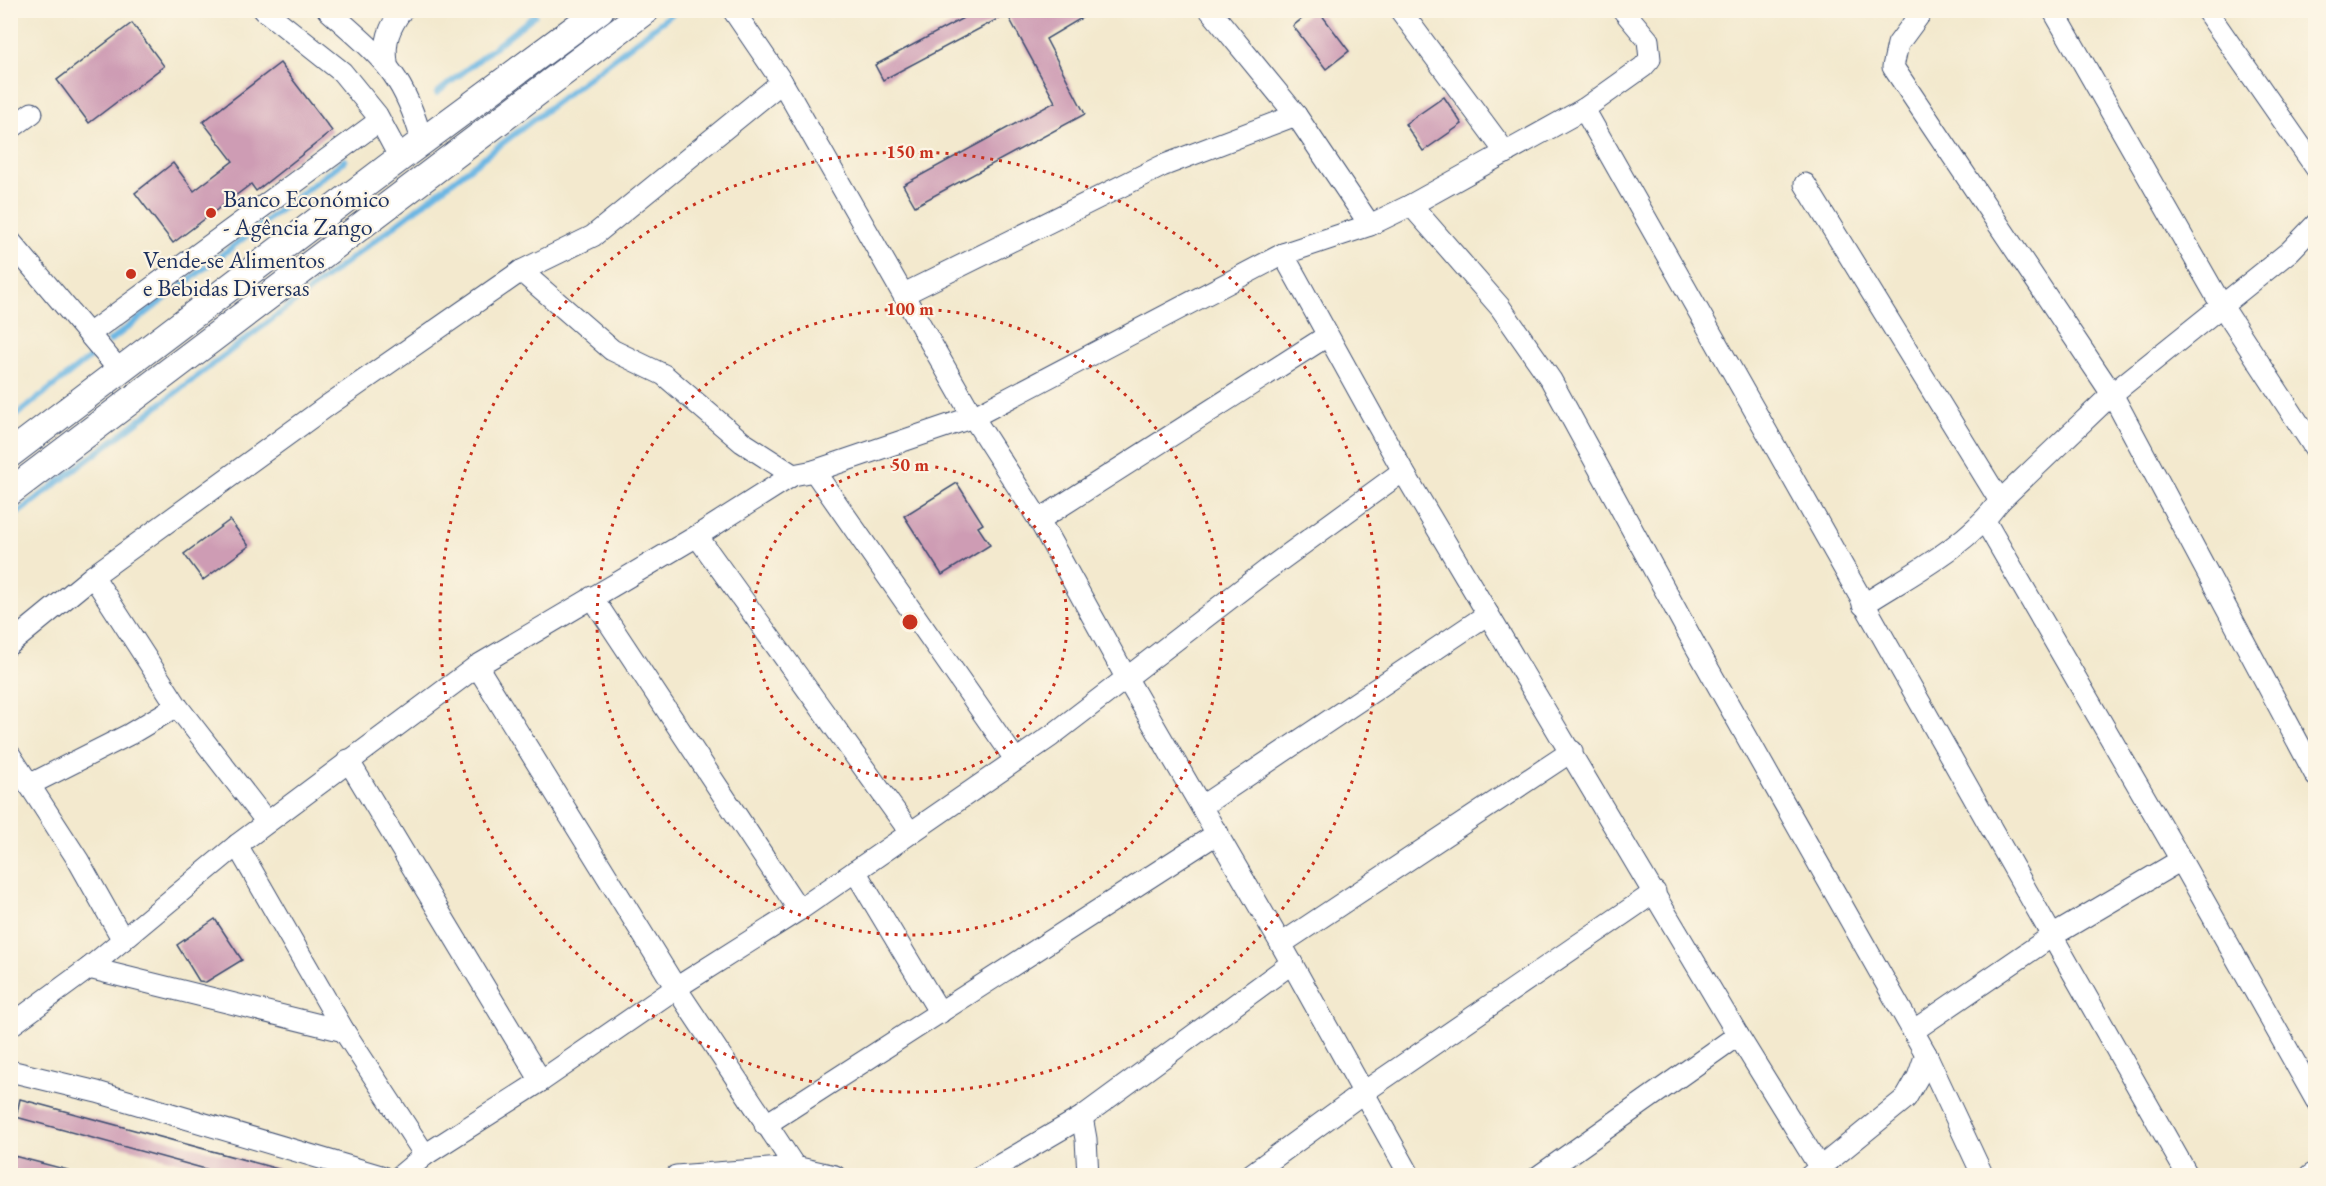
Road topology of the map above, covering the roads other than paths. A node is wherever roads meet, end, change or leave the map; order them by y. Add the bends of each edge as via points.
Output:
1 (264, 10) edge
2 (328, 10) edge
3 (402, 10) edge
4 (600, 10) edge
5 (646, 10) edge
6 (734, 10) edge
7 (1210, 10) edge
8 (1400, 10) edge
9 (1623, 10) edge
10 (1923, 10) edge
11 (2053, 10) edge
12 (2206, 10) edge
13 (387, 63) junction
14 (782, 82) junction
15 (1584, 110) junction
16 (32, 112) dead end
17 (1296, 115) junction
18 (379, 121) junction
19 (10, 129) edge
20 (422, 141) junction
21 (1506, 153) junction
22 (400, 158) junction
23 (2316, 168) edge
24 (1805, 184) dead end
25 (1412, 205) junction
26 (2316, 224) edge
27 (1370, 225) junction
28 (10, 241) edge
29 (1284, 254) junction
30 (521, 272) junction
31 (904, 294) junction
32 (2222, 306) junction
33 (89, 334) junction
34 (1327, 336) junction
35 (120, 371) junction
36 (2112, 394) junction
37 (974, 417) junction
38 (2316, 450) edge
39 (10, 454) edge
40 (814, 471) junction
41 (1403, 471) junction
42 (793, 475) junction
43 (10, 492) edge
44 (2000, 501) junction
45 (1039, 520) junction
46 (1985, 521) junction
47 (697, 536) junction
48 (93, 576) junction
49 (592, 597) junction
50 (1863, 605) junction
51 (1488, 614) junction
52 (10, 644) edge
53 (477, 666) junction
54 (1127, 679) junction
55 (177, 706) junction
56 (1572, 751) junction
57 (10, 755) edge
58 (1015, 759) junction
59 (348, 760) junction
60 (2316, 776) edge
61 (29, 785) junction
62 (1202, 806) junction
63 (267, 822) junction
64 (910, 832) junction
65 (1218, 834) junction
66 (237, 845) junction
67 (2181, 860) junction
68 (855, 871) junction
69 (1655, 891) junction
70 (799, 910) junction
71 (2052, 936) junction
72 (123, 940) junction
73 (1281, 944) junction
74 (1292, 963) junction
75 (89, 968) junction
76 (676, 988) junction
77 (940, 1013) junction
78 (10, 1026) edge
79 (344, 1031) junction
80 (1913, 1031) junction
81 (1738, 1035) junction
82 (1926, 1054) junction
83 (10, 1071) edge
84 (542, 1081) junction
85 (1364, 1092) junction
86 (2316, 1100) edge
87 (1082, 1117) junction
88 (765, 1125) junction
89 (425, 1155) junction
90 (795, 1167) junction
91 (344, 1171) edge
92 (1815, 1172) edge
93 (2316, 1172) edge
94 (381, 1176) edge
95 (400, 1176) edge
96 (676, 1176) edge
97 (835, 1176) edge
98 (981, 1176) edge
99 (1088, 1176) edge
100 (1249, 1176) edge
101 (1410, 1176) edge
102 (1539, 1176) edge
103 (1983, 1176) edge
104 (2187, 1176) edge
105 (2310, 1176) edge

1 - 18 street via 342,72
2 - 13 street
3 - 13 street via 384,45
4 - 20 main road
5 - 43 main road
6 - 14 street
7 - 17 street
8 - 21 street
9 - 15 street via 1648,40 1650,59
10 - 36 street via 1898,44 1893,67
11 - 32 street
12 - 23 street
13 - 20 street via 410,104
14 - 30 street via 593,236
14 - 31 street
15 - 21 street
15 - 50 street
16 - 19 street
17 - 27 street
17 - 31 street via 1162,166
18 - 22 street
18 - 33 street
20 - 22 main road
21 - 25 street
22 - 35 main road
24 - 44 street
25 - 27 street
25 - 80 street via 1500,308 1551,380
26 - 32 street via 2290,251
27 - 29 street
28 - 33 street
29 - 34 street
29 - 37 street
30 - 42 street via 612,350 664,375 742,442
30 - 48 street via 327,406
31 - 37 street
32 - 36 street
32 - 38 street
33 - 35 street
34 - 41 street
34 - 45 street
35 - 39 main road
36 - 44 street
36 - 60 street
37 - 40 street
37 - 45 street
40 - 42 street
40 - 58 street
41 - 51 street
41 - 54 street
42 - 47 street
44 - 46 street
45 - 54 street
46 - 50 street via 1957,544
46 - 67 street
47 - 49 street
47 - 64 street
48 - 52 street
48 - 55 street
49 - 53 street
49 - 70 street
50 - 71 street
51 - 56 street
51 - 62 street
53 - 59 street
53 - 76 street
54 - 58 street
54 - 62 street
55 - 61 street
55 - 63 street
56 - 69 street
56 - 73 street
57 - 61 street
58 - 64 street
59 - 63 street
59 - 84 street
61 - 72 street via 78,860
62 - 65 street
63 - 66 street
64 - 68 street
65 - 73 street
65 - 77 street
66 - 72 street
66 - 79 street
67 - 71 street
67 - 86 street
68 - 70 street
68 - 77 street
69 - 81 street
69 - 85 street
70 - 76 street
71 - 80 street
71 - 104 street
72 - 75 street
73 - 74 street
74 - 85 street
74 - 87 street
75 - 78 street
75 - 79 street
76 - 84 street
76 - 88 street
77 - 88 street
79 - 89 street
80 - 82 street
81 - 92 street
81 - 102 street
82 - 92 street via 1906,1098
82 - 103 street
83 - 91 street via 96,1092
84 - 89 street
85 - 100 street
85 - 101 street
87 - 98 street
87 - 99 street
88 - 90 street
89 - 95 street
90 - 96 street
90 - 97 street
91 - 94 street
93 - 105 street

